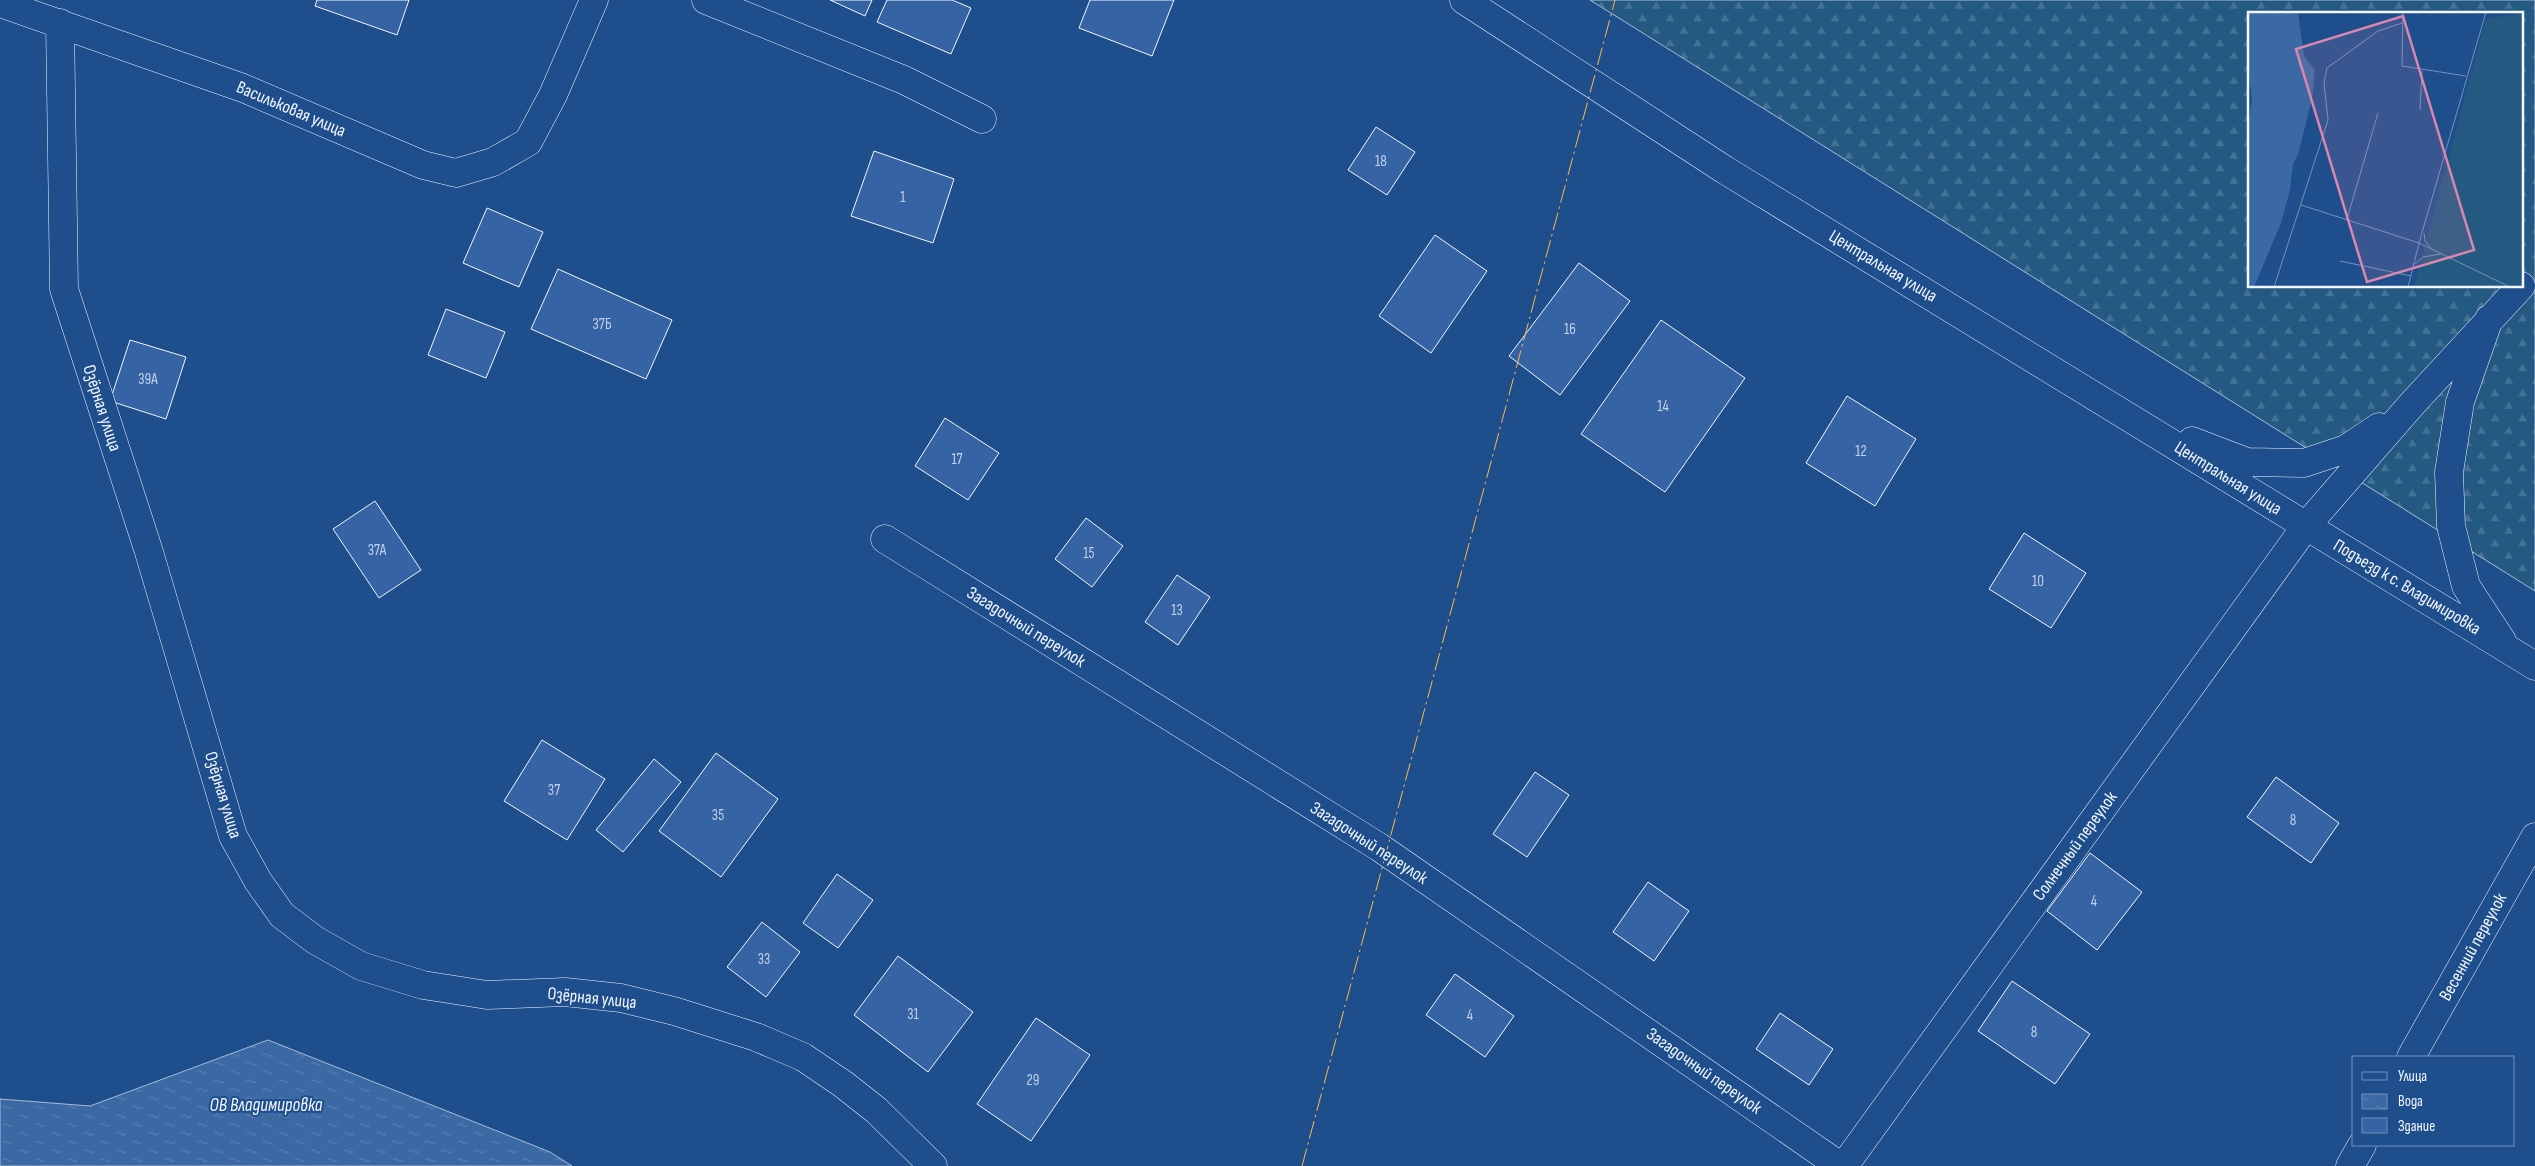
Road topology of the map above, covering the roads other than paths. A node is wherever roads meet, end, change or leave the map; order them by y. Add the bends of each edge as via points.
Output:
1 (594, 0) edge
2 (706, 0) edge
3 (1464, 0) edge
4 (0, 3) edge
5 (60, 24) junction
6 (982, 119) dead end
7 (2535, 271) edge
8 (2522, 285) edge
9 (2519, 288) edge
10 (2490, 319) junction
11 (2412, 404) junction
12 (2132, 418) junction
13 (2306, 526) junction
14 (885, 539) dead end
15 (2507, 649) junction
16 (2535, 666) edge
17 (2535, 837) edge
18 (2412, 1056) edge
19 (2361, 1146) edge
20 (933, 1166) edge
21 (1840, 1166) edge
22 (1844, 1166) edge
23 (2350, 1166) edge

1 - 5 street, Васильковая улица via 528,142 494,162 456,173 423,165 243,88
2 - 6 street via 904,80
3 - 12 street, Центральная улица via 1725,170
4 - 5 street, Васильковая улица
5 - 20 street, Озёрная улица via 64,289 149,552 234,836 258,881 282,915 315,940 361,966 422,985 487,995 565,992 621,998 756,1037 804,1058 843,1084 876,1110
7 - 8 street
9 - 10 street
10 - 11 street
10 - 15 street via 2460,402 2449,472 2451,526 2466,586
11 - 12 street via 2346,449 2304,463 2247,462
11 - 13 street, Солнечный переулок
12 - 13 street, Центральная улица
13 - 15 street, Подъезд к с. Владимировка
13 - 22 street, Солнечный переулок
14 - 21 street, Загадочный переулок via 1379,847
15 - 16 street, Подъезд к с. Владимировка
17 - 18 street, Весенний переулок
19 - 23 street

